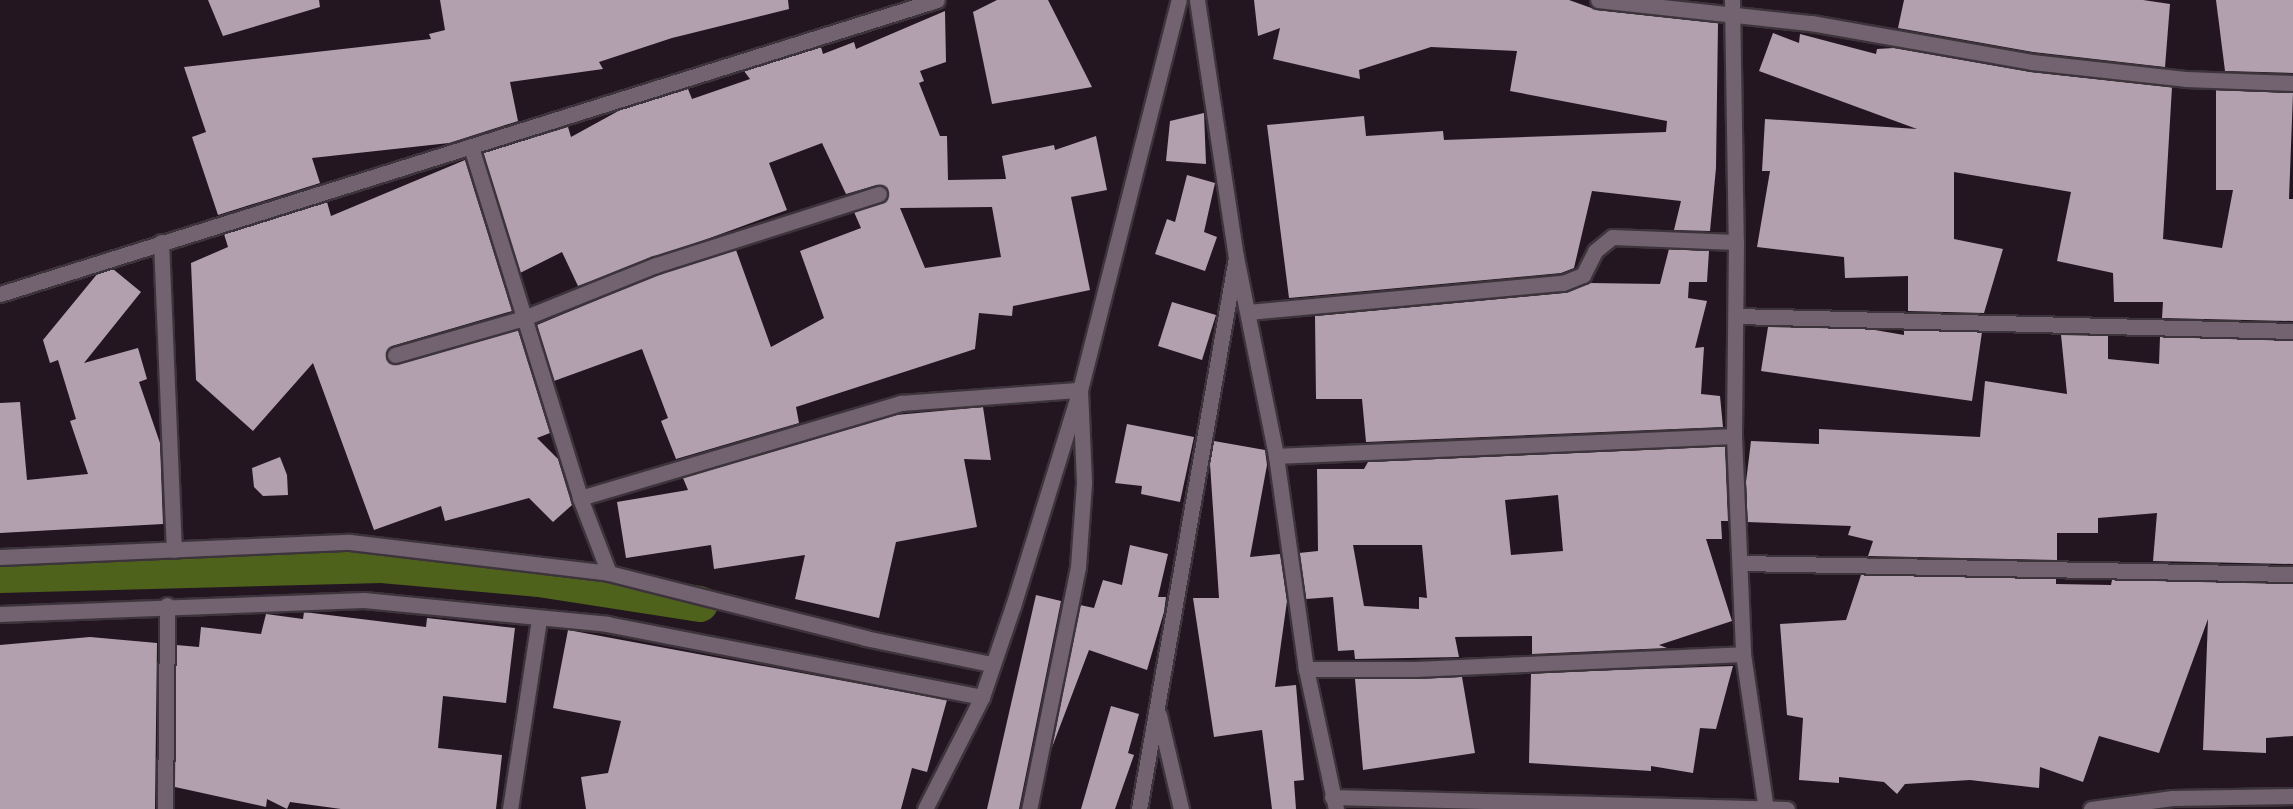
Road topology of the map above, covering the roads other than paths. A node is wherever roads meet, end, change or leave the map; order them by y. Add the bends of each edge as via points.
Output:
1 (936, 0) edge
2 (1179, 0) edge
3 (1197, 0) edge
4 (1598, 0) edge
5 (1732, 0) edge
6 (1732, 18) junction
7 (2293, 83) edge
8 (471, 147) junction
9 (879, 194) dead end
10 (161, 242) junction
11 (1736, 242) junction
12 (1236, 257) junction
13 (0, 294) edge
14 (1248, 312) junction
15 (1736, 316) junction
16 (524, 318) junction
17 (2293, 331) edge
18 (395, 355) dead end
19 (1080, 390) junction
20 (1734, 436) junction
21 (1276, 456) junction
22 (580, 498) junction
23 (174, 550) junction
24 (0, 557) edge
25 (1740, 563) junction
26 (609, 573) junction
27 (2293, 574) edge
28 (167, 605) junction
29 (0, 614) edge
30 (539, 619) junction
31 (1743, 654) junction
32 (992, 664) junction
33 (1306, 669) junction
34 (982, 697) junction
35 (1157, 709) junction
36 (2293, 796) edge
37 (1334, 803) edge
38 (1766, 808) edge
39 (165, 809) edge
40 (510, 809) edge
41 (925, 809) edge
42 (1029, 809) edge
43 (1138, 809) edge
44 (1181, 809) edge
45 (1787, 809) edge
46 (2091, 809) edge

1 - 8 street
2 - 19 street
3 - 12 street
4 - 6 street
5 - 6 street
6 - 7 street via 1811,23 2032,62 2185,79
6 - 11 street
8 - 10 street
8 - 16 street
9 - 16 street via 656,265
10 - 13 street
10 - 23 street
11 - 14 street via 1612,237 1595,251 1583,275 1563,283
11 - 15 street
12 - 14 street
12 - 35 street via 1194,474
14 - 21 street
15 - 17 street
15 - 20 street
16 - 18 street
16 - 22 street
19 - 22 street via 901,403
19 - 32 street
19 - 42 street via 1083,483 1078,567
20 - 21 street
20 - 25 street
21 - 33 street
22 - 26 street
23 - 24 street
23 - 26 street via 350,542
25 - 27 street
25 - 31 street
26 - 32 street via 865,638
28 - 29 street
28 - 30 street via 364,600
28 - 39 street
30 - 34 street via 607,624
30 - 40 street
31 - 33 street via 1415,669
31 - 38 street
32 - 34 street
33 - 37 street
34 - 41 street
35 - 43 street
35 - 44 street
36 - 46 street via 2172,798
37 - 38 street
38 - 45 street

